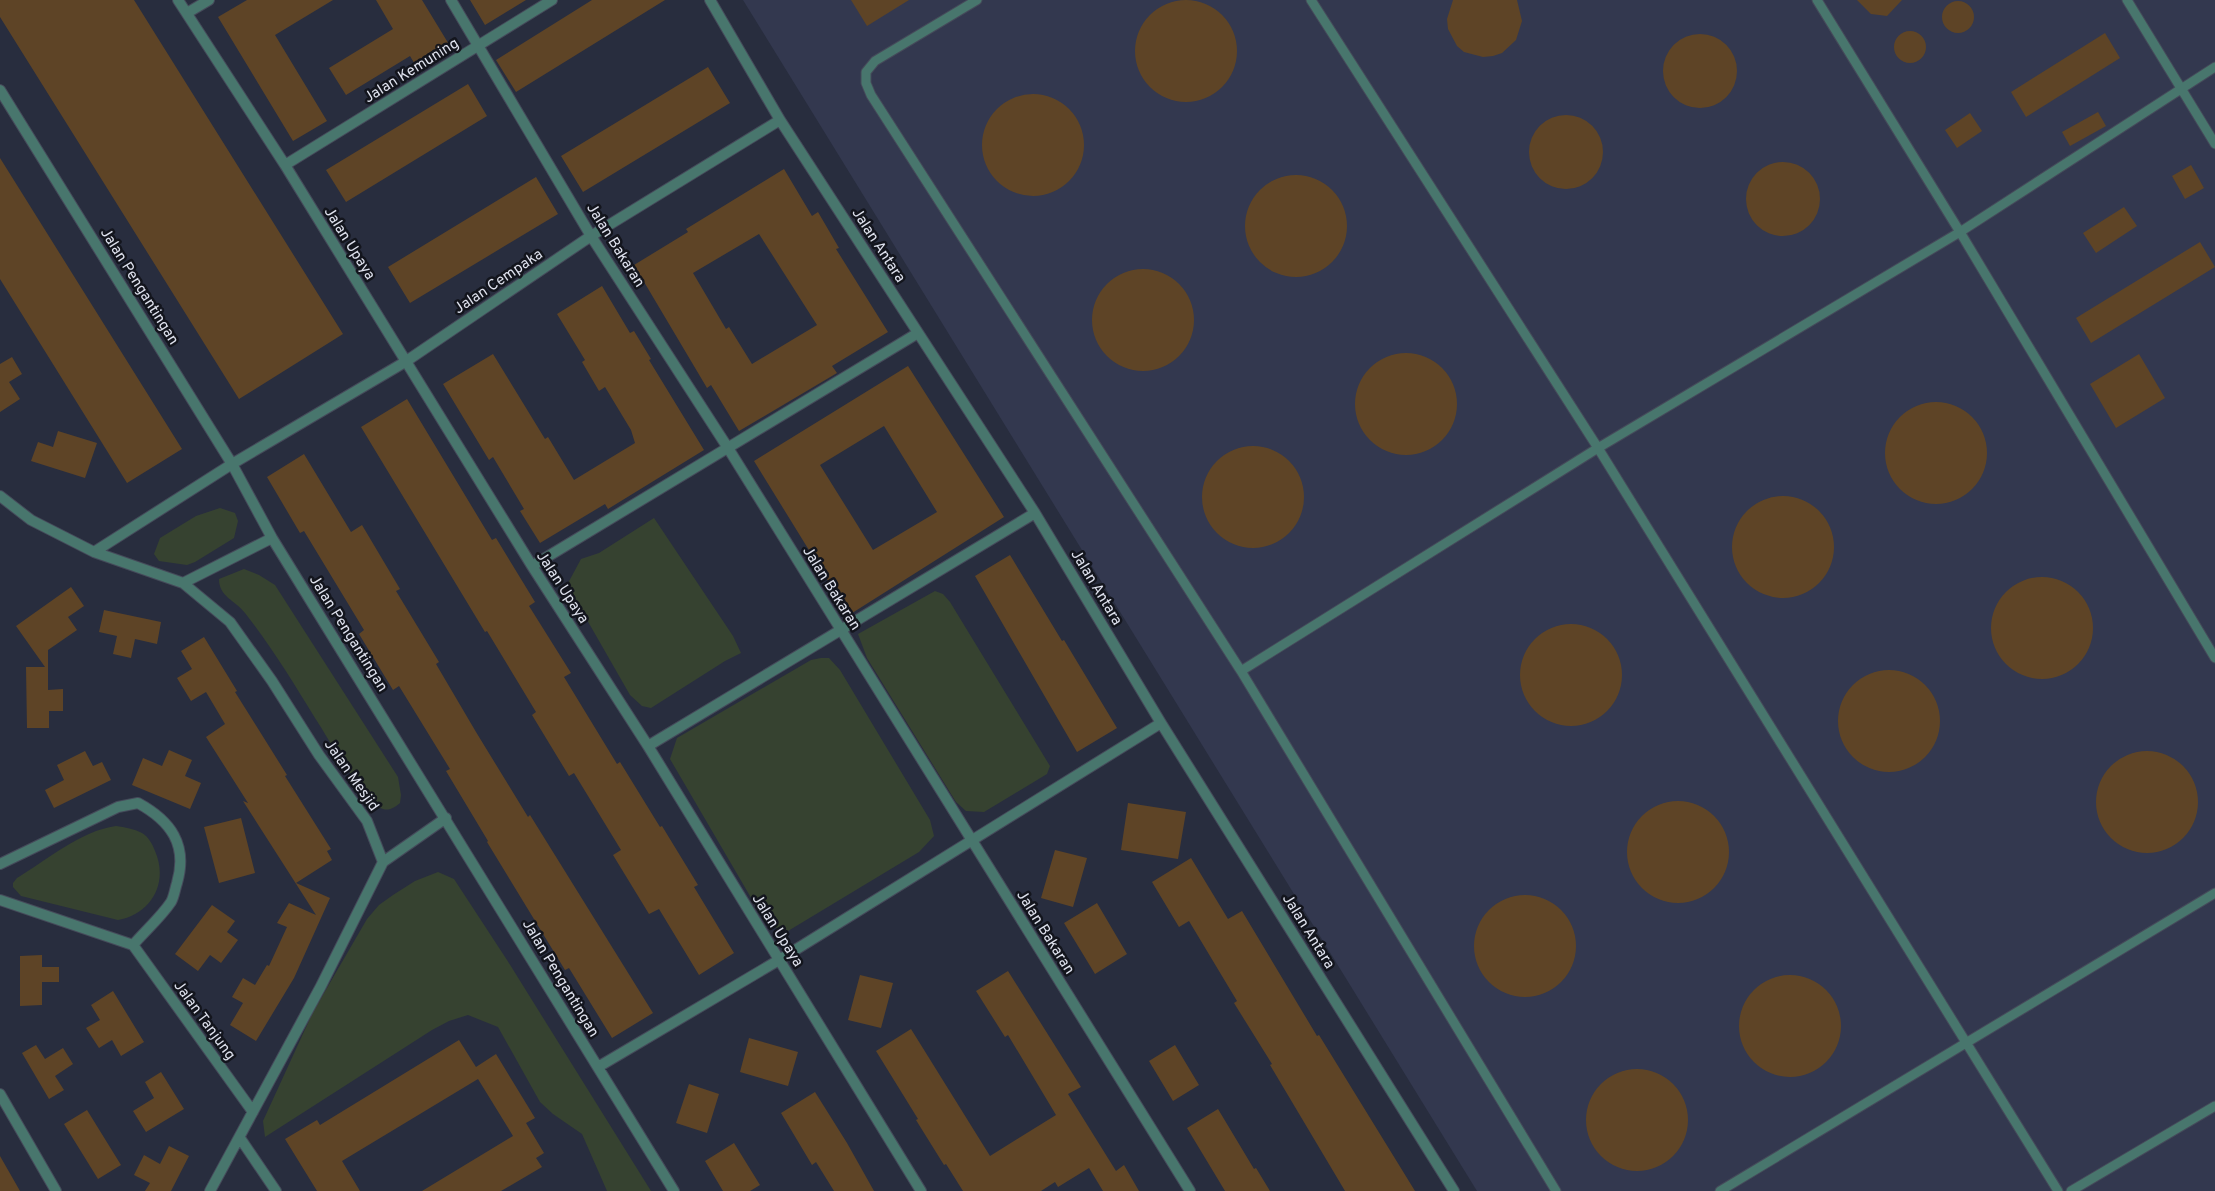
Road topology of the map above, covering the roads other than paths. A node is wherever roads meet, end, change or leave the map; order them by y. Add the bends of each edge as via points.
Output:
1 (178, 0) edge
2 (209, 0) edge
3 (451, 0) edge
4 (552, 0) edge
5 (710, 0) edge
6 (977, 0) edge
7 (1311, 0) edge
8 (1816, 0) edge
9 (2127, 0) edge
10 (187, 14) junction
11 (479, 46) junction
12 (2215, 67) edge
13 (2181, 88) junction
14 (0, 90) edge
15 (780, 120) junction
16 (2215, 144) edge
17 (284, 165) junction
18 (1960, 232) junction
19 (591, 236) junction
20 (918, 333) junction
21 (406, 362) junction
22 (728, 448) junction
23 (1598, 448) junction
24 (232, 464) junction
25 (0, 496) edge
26 (1035, 513) junction
27 (272, 538) junction
28 (94, 552) junction
29 (532, 566) junction
30 (183, 583) junction
31 (840, 631) junction
32 (2215, 658) edge
33 (1241, 671) junction
34 (1162, 723) junction
35 (648, 746) junction
36 (446, 818) junction
37 (972, 841) junction
38 (383, 862) junction
39 (0, 864) edge
40 (2215, 893) edge
41 (0, 900) edge
42 (133, 945) junction
43 (779, 960) junction
44 (1967, 1044) junction
45 (598, 1067) junction
46 (0, 1094) edge
47 (2215, 1106) edge
48 (252, 1112) junction
49 (240, 1138) junction
50 (56, 1191) edge
51 (210, 1191) edge
52 (276, 1191) edge
53 (674, 1191) edge
54 (921, 1191) edge
55 (1190, 1191) edge
56 (1454, 1191) edge
57 (1556, 1191) edge
58 (1720, 1191) edge
59 (2058, 1191) edge
60 (2072, 1191) edge

1 - 10 street, Jalan Upaya
2 - 10 street
3 - 11 street, Jalan Bakaran
4 - 11 street, Jalan Kemuning
5 - 15 street, Jalan Antara
6 - 33 lane via 875,61 866,72 866,83
7 - 23 lane
8 - 18 lane
9 - 13 lane
10 - 17 street, Jalan Upaya
11 - 17 street, Jalan Kemuning
11 - 19 street, Jalan Bakaran
12 - 13 lane
13 - 16 lane
13 - 18 lane
14 - 24 street, Jalan Pengantingan
15 - 19 street, Jalan Cempaka
15 - 20 street, Jalan Antara
17 - 21 street, Jalan Upaya
18 - 23 lane
18 - 32 lane
19 - 21 street, Jalan Cempaka
19 - 22 street, Jalan Bakaran
20 - 22 street
20 - 26 street, Jalan Antara
21 - 24 street, Jalan Cempaka
21 - 29 street, Jalan Upaya
22 - 29 street
22 - 31 street, Jalan Bakaran
23 - 33 lane
23 - 44 lane
24 - 27 street, Jalan Pengantingan
24 - 28 street, Jalan Cempaka
25 - 28 street, Jalan Mesjid via 31,520
26 - 31 street
26 - 34 street, Jalan Antara
27 - 30 street
27 - 36 street, Jalan Pengantingan
28 - 30 street, Jalan Mesjid
29 - 35 street, Jalan Upaya
30 - 38 street, Jalan Mesjid via 230,622 366,820
31 - 35 street
31 - 37 street, Jalan Bakaran
33 - 57 lane
34 - 37 street
34 - 56 street, Jalan Antara
35 - 43 street, Jalan Upaya
36 - 38 street
36 - 45 street, Jalan Pengantingan
37 - 43 street
37 - 55 street, Jalan Bakaran
38 - 48 street
39 - 42 street via 118,807 138,803 156,812 172,830 180,850 180,873 171,901
40 - 44 lane
41 - 42 street
42 - 48 street, Jalan Tanjung
43 - 45 street
43 - 54 street, Jalan Upaya
44 - 58 lane
44 - 59 lane
45 - 53 street, Jalan Pengantingan
46 - 50 street
47 - 60 lane
48 - 49 street
49 - 51 street
49 - 52 street

